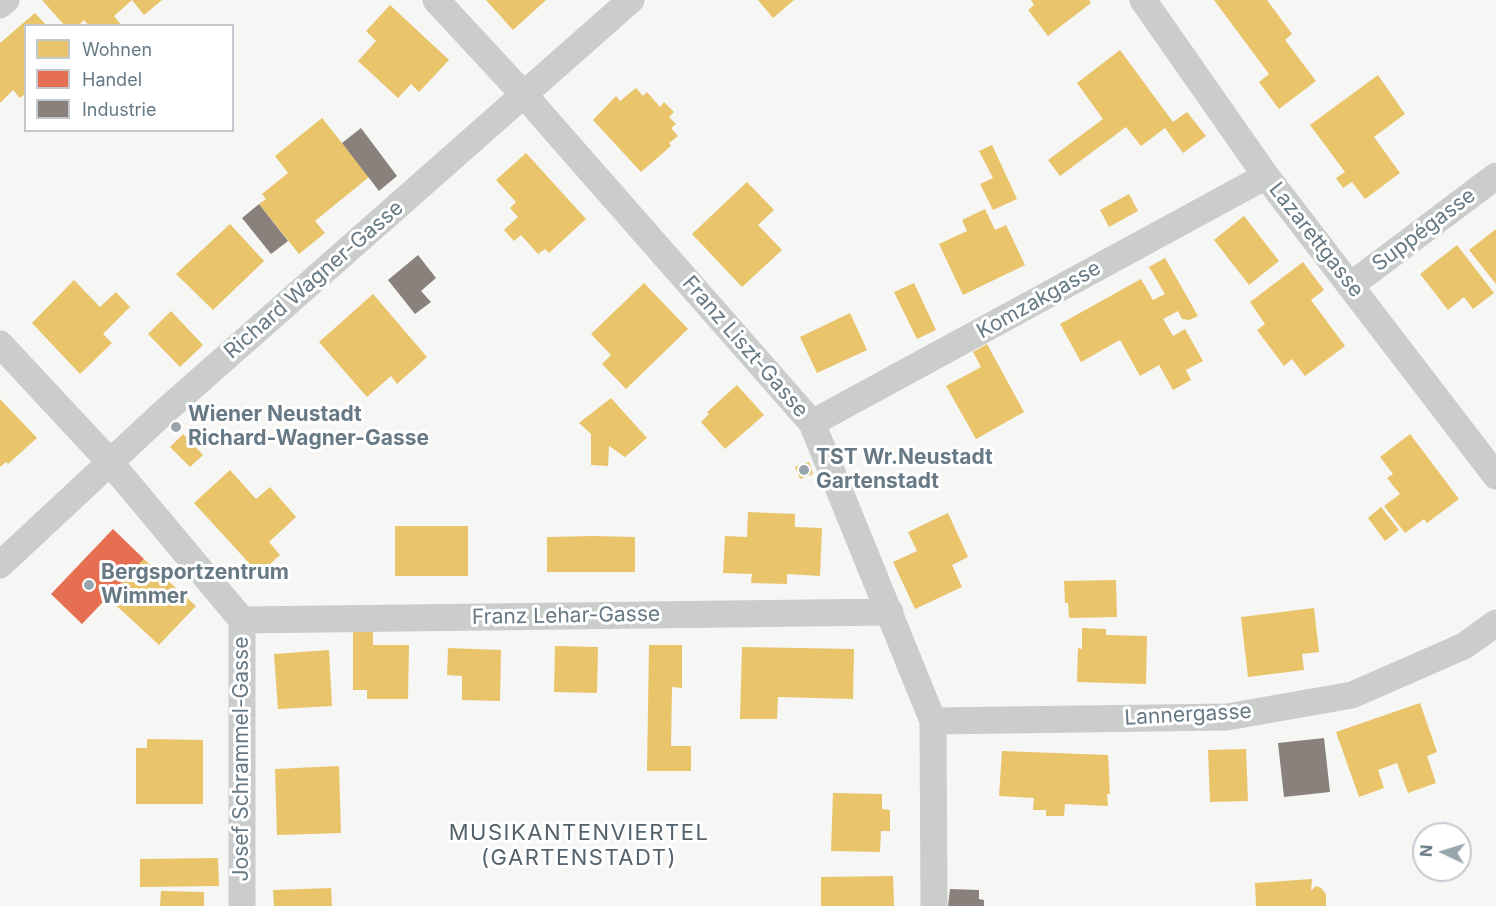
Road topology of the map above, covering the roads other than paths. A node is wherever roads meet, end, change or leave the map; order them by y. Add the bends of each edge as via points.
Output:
1 (6, 0) edge
2 (436, 0) edge
3 (631, 0) edge
4 (1143, 0) edge
5 (0, 5) edge
6 (525, 96) junction
7 (1266, 176) junction
8 (1496, 176) edge
9 (1352, 285) junction
10 (0, 344) edge
11 (812, 423) junction
12 (109, 461) junction
13 (1496, 476) edge
14 (0, 565) edge
15 (890, 612) junction
16 (242, 620) junction
17 (1496, 623) edge
18 (933, 721) junction
19 (242, 906) edge
20 (934, 906) edge

1 - 5 street
2 - 6 street, Franz Liszt-Gasse
3 - 6 street, Richard Wagner-Gasse
4 - 7 street, Lazarettgasse
6 - 11 street, Franz Liszt-Gasse
6 - 12 street, Richard Wagner-Gasse
7 - 9 street, Lazarettgasse
7 - 11 street, Komzakgasse
8 - 9 street, Suppégasse
9 - 13 street, Lazarettgasse
10 - 12 street, Josef Schrammel-Gasse
11 - 15 street, Franz Liszt-Gasse
12 - 14 street, Richard Wagner-Gasse
12 - 16 street, Josef Schrammel-Gasse
15 - 16 street, Franz Lehar-Gasse
15 - 18 street, Franz Liszt-Gasse
16 - 19 street, Josef Schrammel-Gasse
17 - 18 street, Lannergasse via 1464,646 1352,695 1238,715
18 - 20 street, Franz Liszt-Gasse

